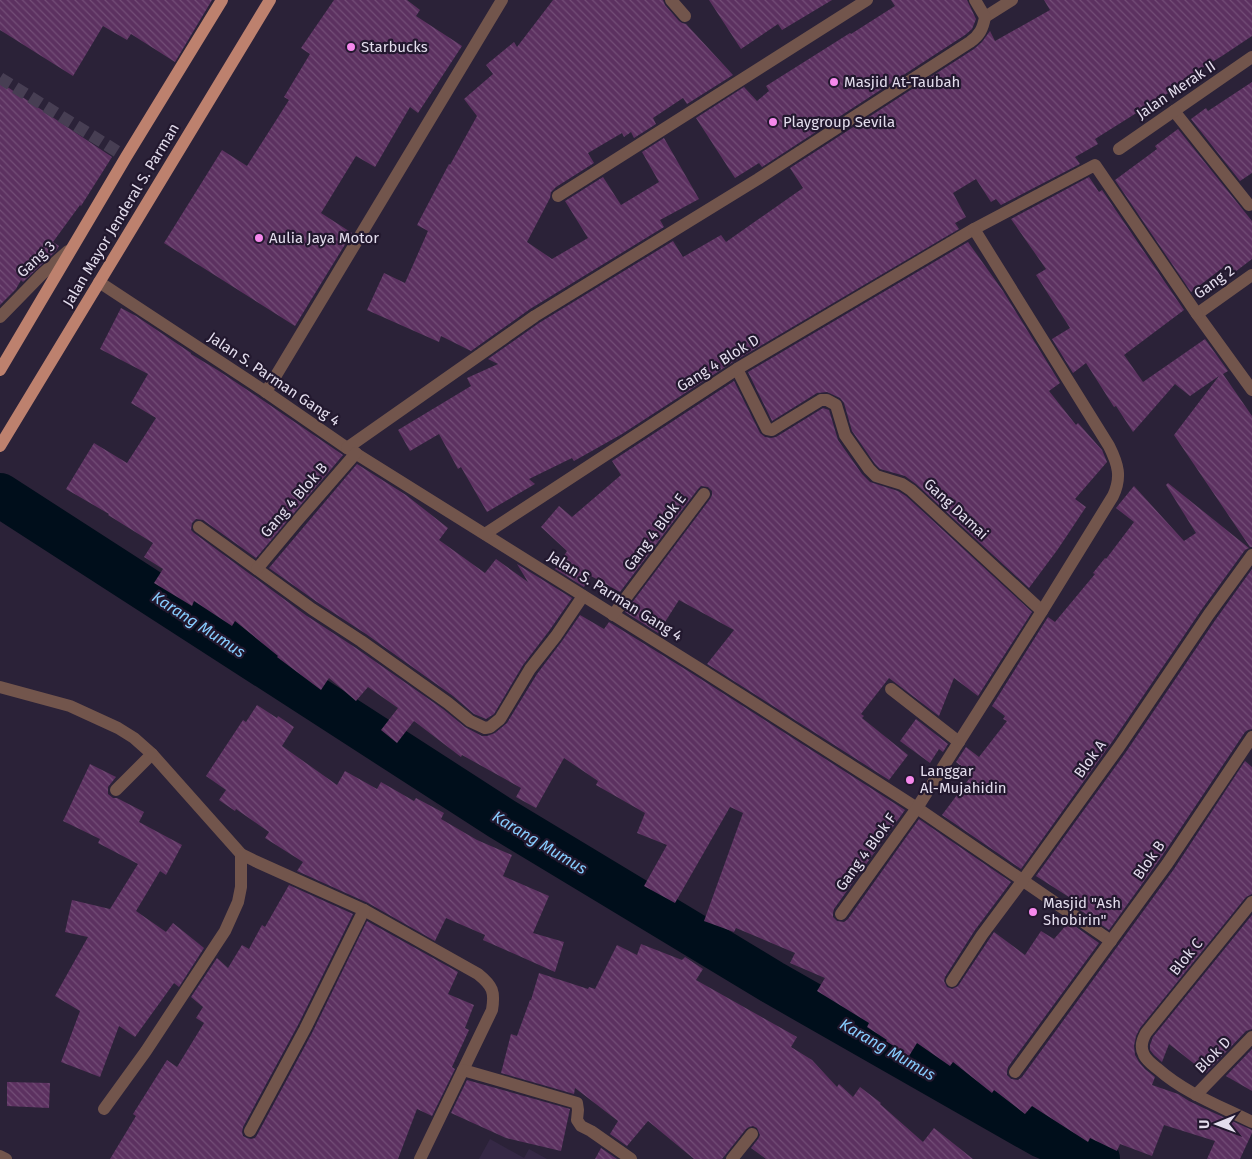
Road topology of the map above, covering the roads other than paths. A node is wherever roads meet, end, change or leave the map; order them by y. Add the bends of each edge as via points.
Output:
1 (222, 0) edge
2 (270, 0) edge
3 (502, 0) edge
4 (671, 0) edge
5 (867, 0) edge
6 (975, 0) edge
7 (1012, 0) edge
8 (685, 16) dead end
9 (985, 17) junction
10 (1252, 57) edge
11 (1174, 111) junction
12 (1119, 148) dead end
13 (558, 196) dead end
14 (1248, 205) dead end
15 (974, 229) junction
16 (73, 247) junction
17 (1252, 275) edge
18 (99, 282) junction
19 (1197, 314) junction
20 (0, 317) edge
21 (0, 370) edge
22 (737, 370) junction
23 (1252, 390) edge
24 (266, 392) junction
25 (0, 446) edge
26 (352, 450) junction
27 (704, 494) dead end
28 (199, 527) dead end
29 (485, 534) junction
30 (1252, 554) edge
31 (257, 569) junction
32 (583, 596) junction
33 (1042, 611) junction
34 (613, 615) junction
35 (0, 687) edge
36 (891, 689) dead end
37 (1252, 737) edge
38 (959, 742) junction
39 (152, 754) junction
40 (116, 790) dead end
41 (917, 808) junction
42 (241, 854) junction
43 (1023, 880) junction
44 (1252, 902) edge
45 (364, 910) junction
46 (841, 914) dead end
47 (1111, 940) junction
48 (952, 981) dead end
49 (1252, 1037) edge
50 (463, 1070) junction
51 (1015, 1072) dead end
52 (1196, 1095) junction
53 (104, 1109) dead end
54 (1252, 1122) edge
55 (250, 1131) dead end
56 (752, 1134) dead end
57 (0, 1156) edge
58 (6, 1159) edge
59 (420, 1159) edge
60 (631, 1159) edge
61 (732, 1159) edge

1 - 16 main road, Jalan Mayor Jenderal S. Parman
2 - 18 main road, Jalan Mayor Jenderal S. Parman
3 - 24 street
4 - 8 street
5 - 13 street
6 - 9 street
7 - 9 street
9 - 26 street, Gang 4 Blok B via 982,29 970,42 758,179 535,316
10 - 11 street, Jalan Merak II
11 - 12 street, Jalan Merak II
11 - 14 street
15 - 19 street, Gang 4 Blok D via 1094,165
15 - 22 street, Gang 4 Blok D
15 - 33 street, Gang 4 Blok F via 1109,446 1119,476 1113,496
16 - 20 street, Gang 3
16 - 21 main road, Jalan Mayor Jenderal S. Parman
17 - 19 street, Gang 2
18 - 24 street, Jalan S. Parman Gang 4
18 - 25 main road, Jalan Mayor Jenderal S. Parman
19 - 23 street, Gang 2
22 - 29 street, Gang 4 Blok D
22 - 33 street, Gang Damai via 767,429 772,430 820,400 836,405 845,435 873,473 911,490
24 - 26 street, Jalan S. Parman Gang 4
26 - 29 street, Jalan S. Parman Gang 4
26 - 31 street, Gang 4 Blok B
27 - 34 street, Gang 4 Blok E
28 - 31 street
29 - 32 street, Jalan S. Parman Gang 4
30 - 43 street, Blok A via 1119,748
31 - 32 street via 369,646 470,722 485,728 500,719 530,669
32 - 34 street, Jalan S. Parman Gang 4
33 - 38 street, Gang 4 Blok F
34 - 41 street, Jalan S. Parman Gang 4
35 - 39 street via 70,706 96,717 134,738
36 - 38 street
37 - 47 street, Blok B via 1167,864
38 - 41 street, Gang 4 Blok F
39 - 40 street
39 - 42 street
41 - 43 street, Jalan S. Parman Gang 4
41 - 46 street, Gang 4 Blok F
42 - 45 street
42 - 53 street via 238,902 225,931
43 - 47 street, Jalan S. Parman Gang 4
43 - 48 street, Blok A
44 - 52 street, Blok C via 1146,1033 1142,1043 1148,1060 1167,1077
45 - 50 street via 478,974 492,989 492,1010
45 - 55 street
47 - 51 street, Blok B
49 - 52 street, Blok D
50 - 59 street
50 - 60 street via 577,1103 577,1120 581,1126
52 - 54 street
56 - 61 street
57 - 58 street

